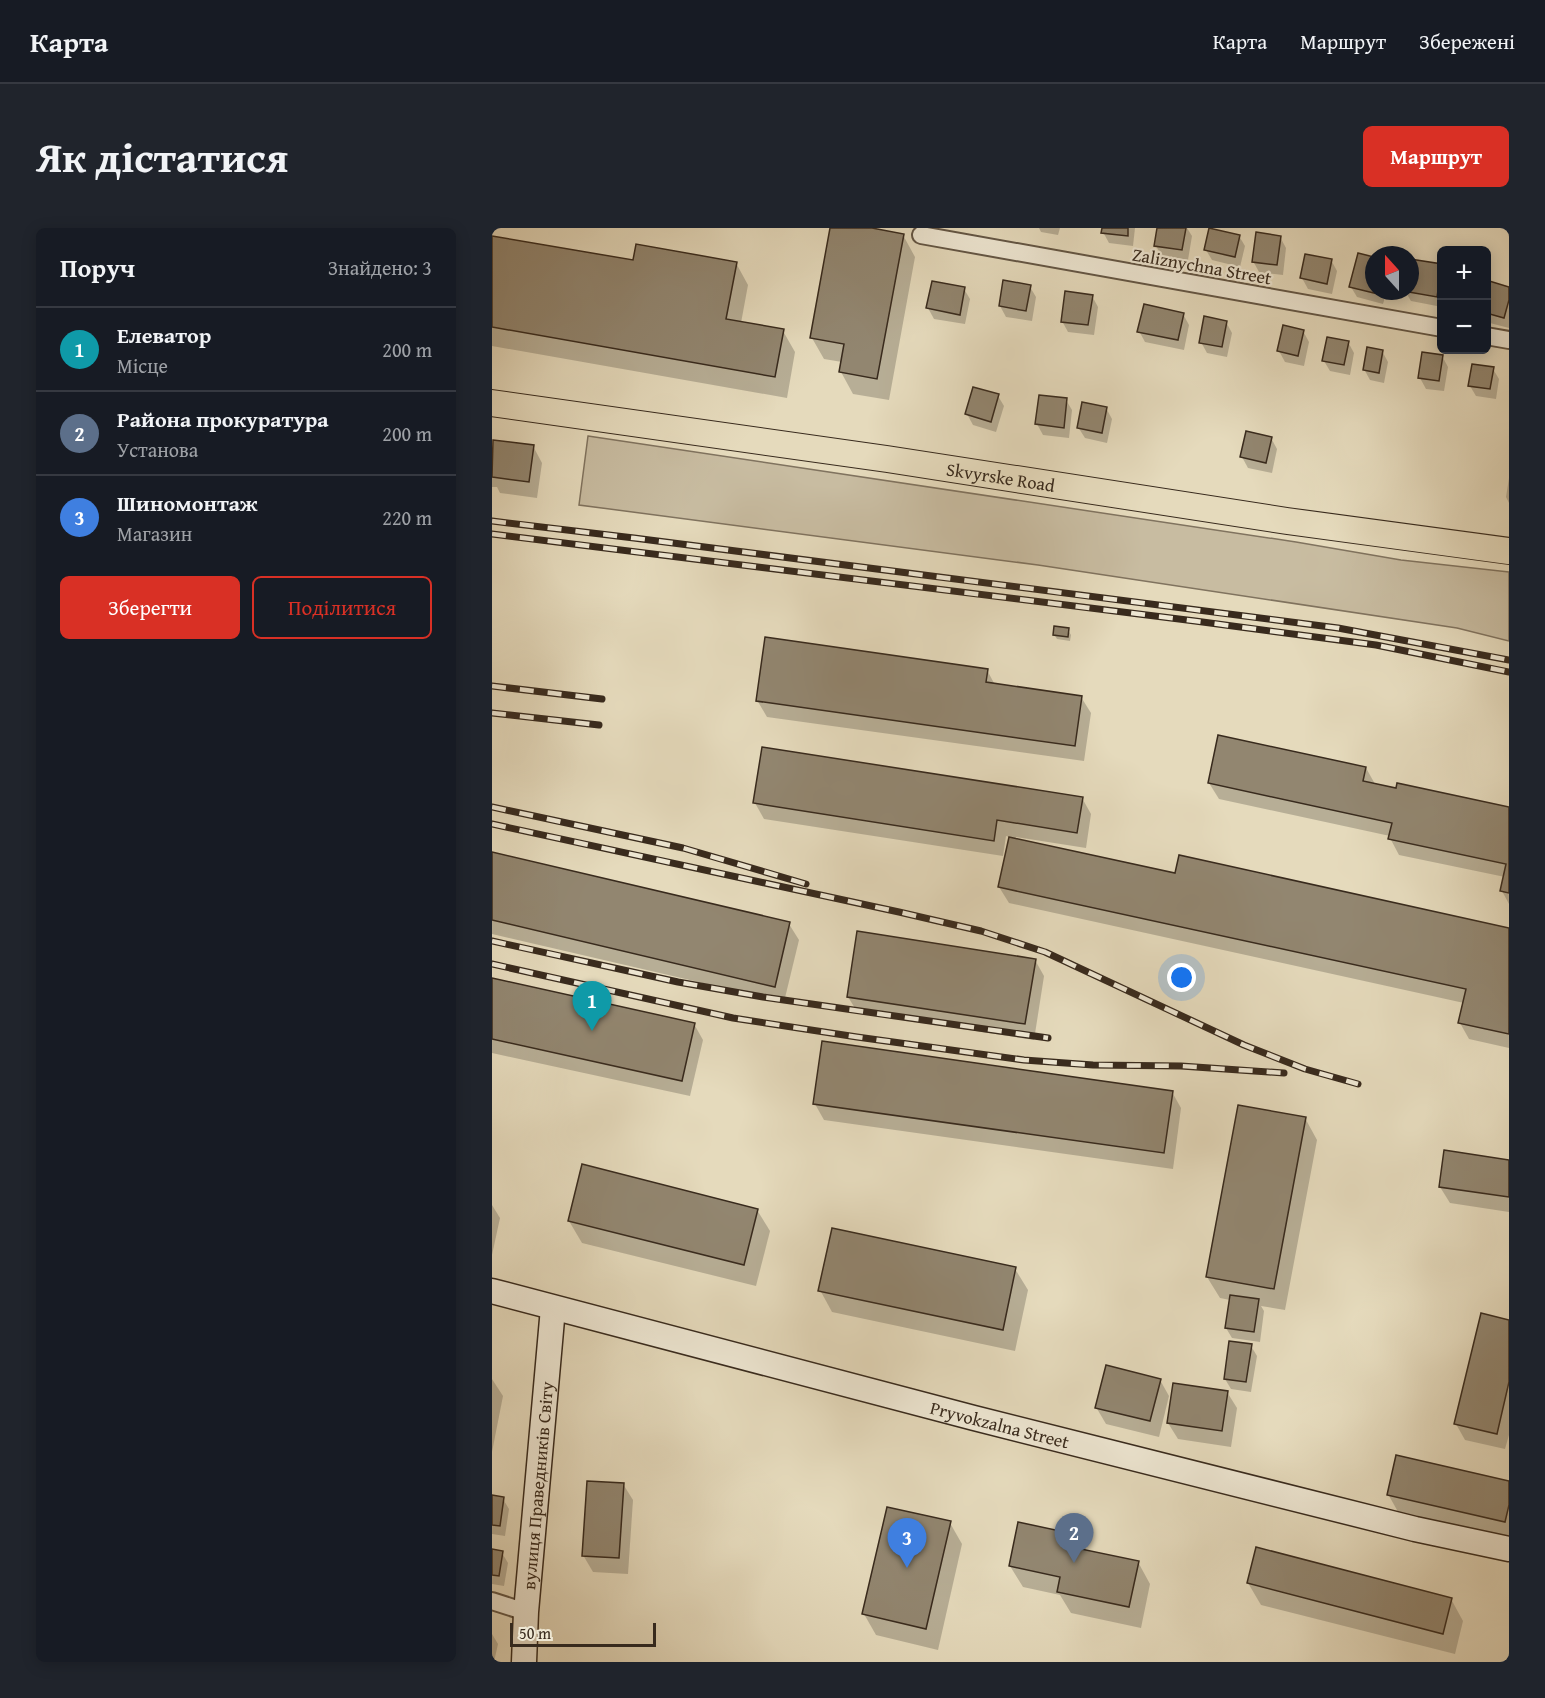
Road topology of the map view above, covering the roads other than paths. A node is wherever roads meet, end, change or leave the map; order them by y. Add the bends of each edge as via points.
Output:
1 (921, 236) dead end
2 (1437, 327) edge
3 (1491, 337) edge
4 (1509, 340) edge
5 (492, 403) edge
6 (1509, 551) edge
7 (492, 1291) edge
8 (553, 1308) junction
9 (1509, 1549) edge
10 (492, 1601) edge
11 (526, 1612) junction
12 (524, 1662) edge

1 - 2 street, Zaliznychna Street
3 - 4 street
5 - 6 main road, Skvyrske Road via 887,459 1287,522
7 - 8 street, Pryvokzalna Street
8 - 9 street, Pryvokzalna Street via 974,1418
8 - 11 street, вулиця Праведників Світу
10 - 11 street
11 - 12 street, вулиця Праведників Світу

